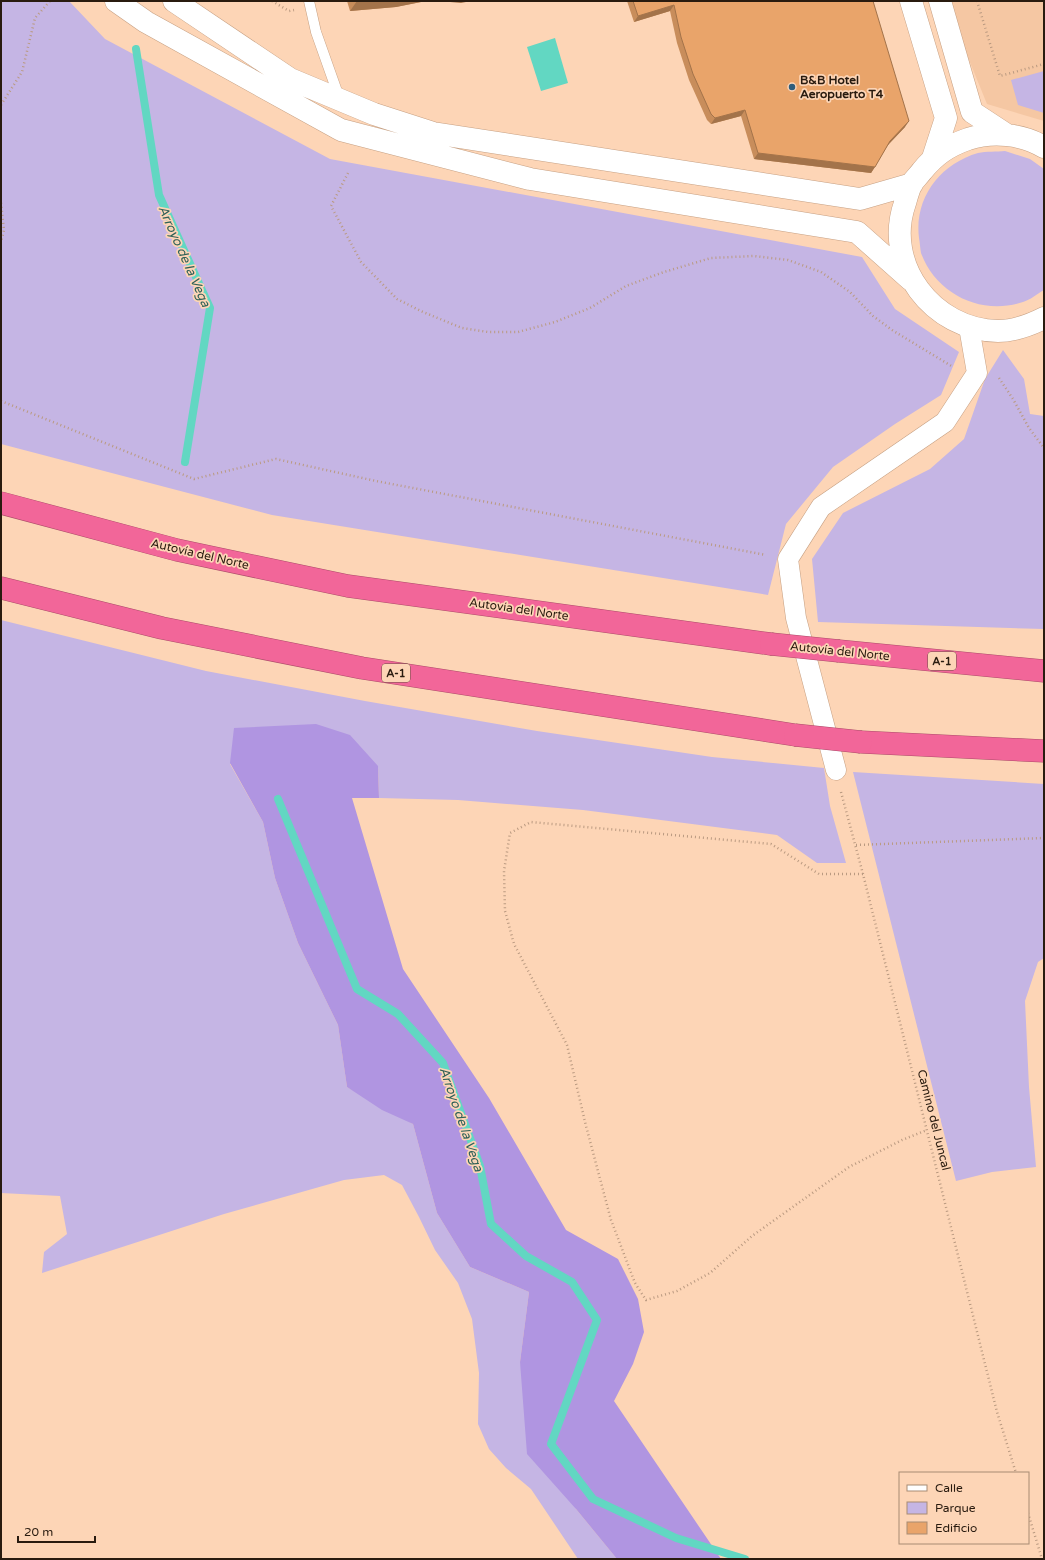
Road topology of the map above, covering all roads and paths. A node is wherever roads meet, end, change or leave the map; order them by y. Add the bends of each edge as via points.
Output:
1 (50, 1) edge
2 (116, 1) edge
3 (174, 1) edge
4 (309, 1) edge
5 (911, 1) edge
6 (940, 1) edge
7 (977, 1) edge
8 (1044, 64) edge
9 (340, 101) junction
10 (1, 106) edge
11 (1007, 134) junction
12 (1044, 147) edge
13 (933, 158) junction
14 (348, 173) dead end
15 (912, 184) junction
16 (1, 203) edge
17 (1, 242) edge
18 (911, 280) junction
19 (1044, 318) edge
20 (969, 327) junction
21 (977, 373) junction
22 (1, 402) edge
23 (1044, 448) edge
24 (1, 503) edge
25 (788, 559) junction
26 (1, 588) edge
27 (1044, 671) edge
28 (1044, 751) edge
29 (836, 770) joint
30 (1044, 838) edge
31 (856, 845) junction
32 (863, 874) junction
33 (927, 1130) junction
34 (1016, 1472) edge
35 (1029, 1516) edge
36 (1042, 1559) edge

1 - 10 path via 35,18 22,72
2 - 18 street via 146,22 341,130 530,179 857,232
3 - 9 street via 290,79
4 - 9 lane via 316,32
5 - 13 street via 946,118
6 - 11 street via 972,112
7 - 8 path via 1000,76
9 - 15 street via 433,133 860,199
11 - 12 street
11 - 13 street via 974,137 955,143
13 - 15 street
14 - 21 path via 331,206 361,262 397,299 462,328 488,332 518,332 555,322 590,308 626,286 664,272 711,258 754,256 788,260 821,272 850,292 873,316 892,330 950,367
15 - 18 street via 901,215 900,242
16 - 17 path via 4,230
18 - 20 street via 926,300 946,316
19 - 20 street via 1027,326 998,331
20 - 21 street
21 - 23 path via 1000,378 1029,428
21 - 25 street via 944,422 821,507
22 - 25 path via 194,478 276,459 376,481
24 - 27 highway, Autovía del Norte / A-1, bridge via 177,550 348,586 771,644
25 - 29 street via 796,618
26 - 28 highway, A-1, bridge via 162,628 362,668 795,735 861,742
29 - 31 path, Camino del Juncal
30 - 31 path
31 - 32 path, Camino del Juncal
32 - 33 path, Camino del Juncal
32 - 33 path via 819,874 771,844 531,822 510,833 504,871 505,911 514,944 567,1044 611,1220 636,1283 646,1300 677,1291 710,1273 752,1236 849,1166
33 - 34 path, Camino del Juncal via 997,1412
35 - 36 path

